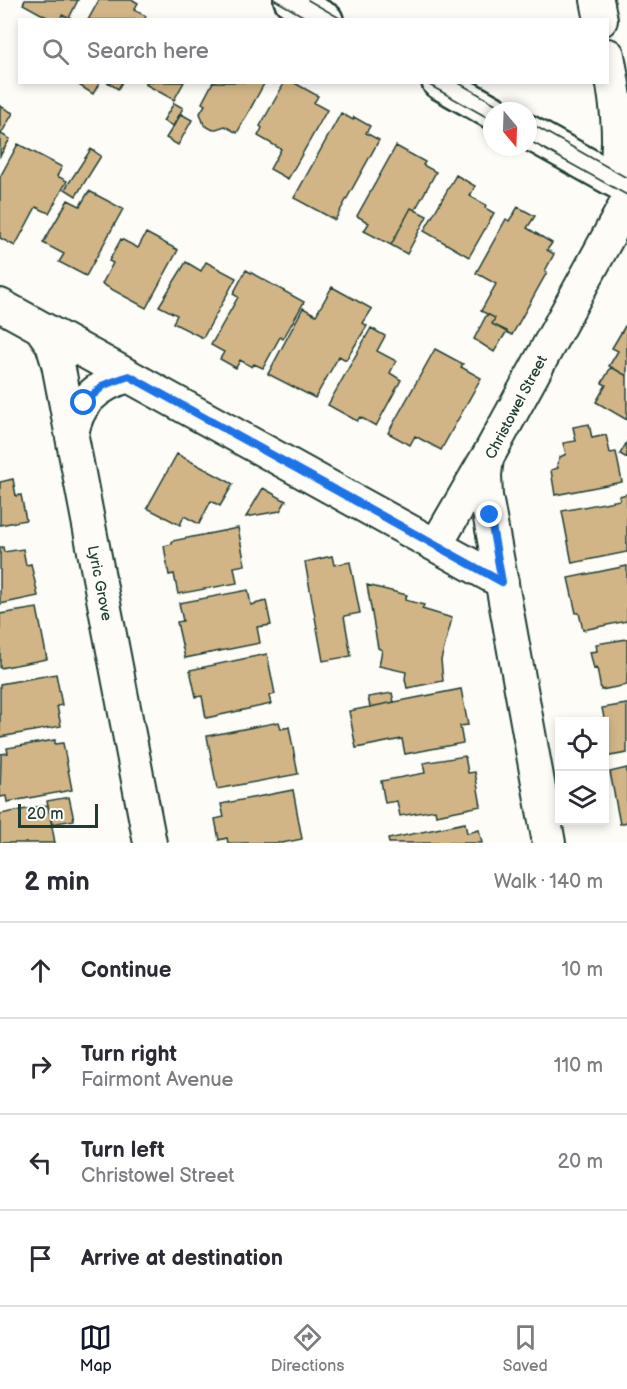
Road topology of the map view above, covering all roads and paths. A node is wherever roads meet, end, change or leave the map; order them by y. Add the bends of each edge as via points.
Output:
1 (291, 0) edge
2 (597, 0) edge
3 (322, 18) edge
4 (601, 18) edge
5 (609, 62) edge
6 (443, 84) edge
7 (483, 107) edge
8 (537, 137) edge
9 (623, 190) edge
10 (0, 305) edge
11 (40, 327) junction
12 (129, 376) junction
13 (72, 436) junction
14 (487, 458) junction
15 (436, 545) junction
16 (502, 582) junction
17 (150, 843) edge
18 (549, 843) edge

1 - 3 main road
2 - 4 street
5 - 9 street
6 - 7 main road
8 - 9 main road
9 - 14 street, Christowel Street
10 - 11 street
11 - 12 street
11 - 13 street, Lyric Grove via 55,352
12 - 13 street via 104,385 89,396 75,418
12 - 15 street
13 - 17 street, Lyric Grove
14 - 15 street
14 - 16 street, Christowel Street via 485,485
15 - 16 street
16 - 18 street, Christowel Street

